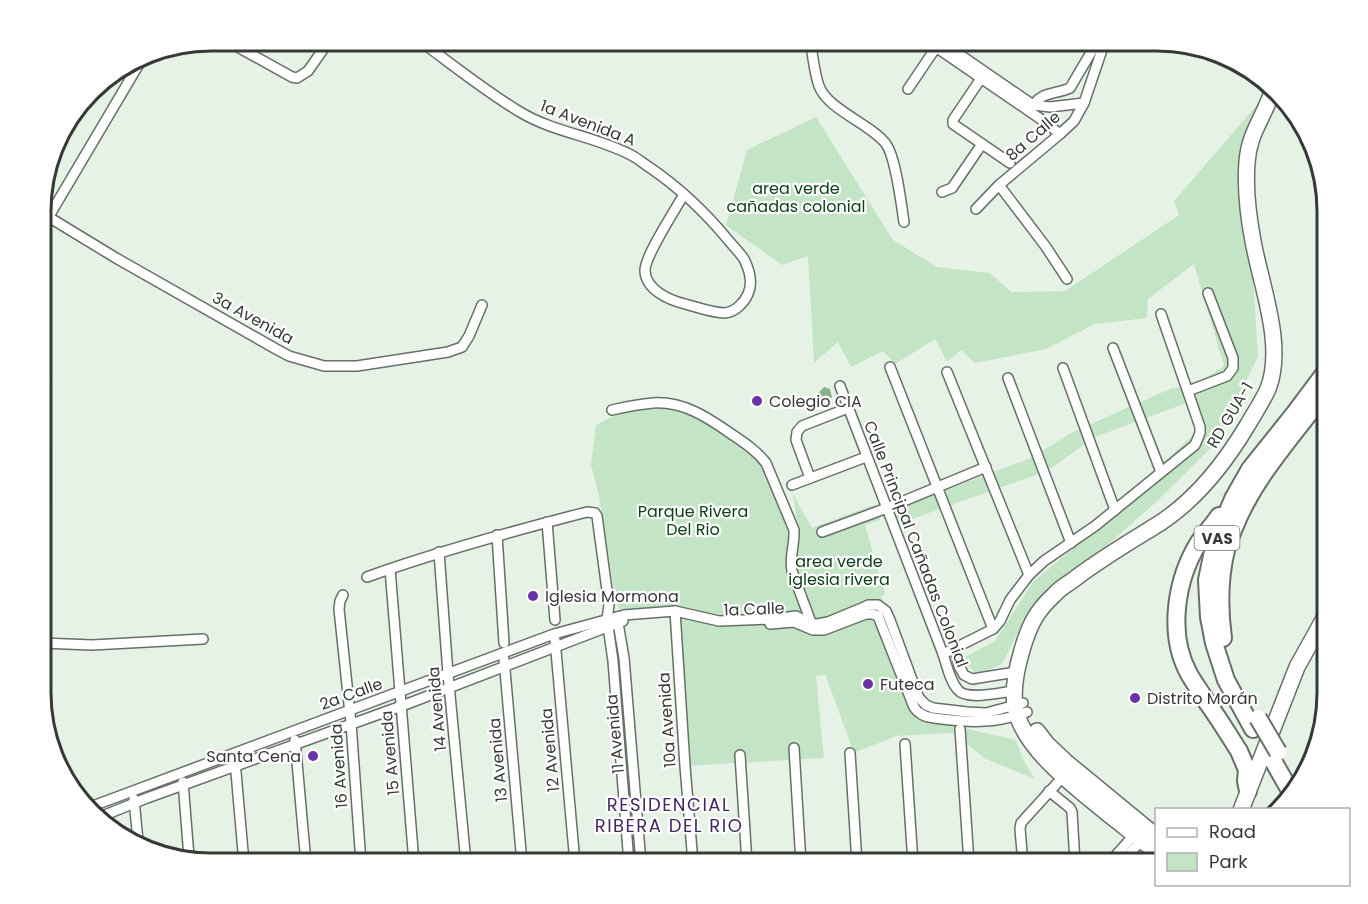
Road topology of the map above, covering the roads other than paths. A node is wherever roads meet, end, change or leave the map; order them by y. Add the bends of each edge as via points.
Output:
1 (246, 51) edge
2 (321, 51) edge
3 (435, 51) edge
4 (812, 51) edge
5 (933, 51) edge
6 (950, 51) edge
7 (1092, 51) edge
8 (1101, 51) edge
9 (135, 70) edge
10 (984, 75) junction
11 (908, 88) dead end
12 (1271, 100) edge
13 (1084, 104) junction
14 (1032, 109) junction
15 (1060, 134) junction
16 (982, 144) junction
17 (1010, 163) dead end
18 (999, 185) junction
19 (942, 192) dead end
20 (684, 194) junction
21 (51, 205) edge
22 (976, 209) dead end
23 (51, 219) edge
24 (904, 222) dead end
25 (1067, 279) dead end
26 (1208, 293) dead end
27 (482, 305) dead end
28 (1161, 314) dead end
29 (1113, 348) dead end
30 (890, 367) dead end
31 (1063, 368) dead end
32 (947, 372) dead end
33 (1008, 378) dead end
34 (1317, 383) edge
35 (840, 386) dead end
36 (1188, 391) junction
37 (1317, 403) edge
38 (848, 408) junction
39 (612, 410) dead end
40 (866, 457) junction
41 (986, 467) junction
42 (1161, 472) junction
43 (810, 478) junction
44 (792, 485) dead end
45 (937, 488) junction
46 (1233, 499) junction
47 (887, 508) junction
48 (1115, 510) junction
49 (547, 522) junction
50 (822, 532) dead end
51 (497, 535) junction
52 (1071, 543) junction
53 (439, 552) junction
54 (390, 569) junction
55 (1029, 575) junction
56 (367, 577) dead end
57 (343, 595) dead end
58 (675, 614) junction
59 (555, 620) dead end
60 (617, 620) junction
61 (813, 627) junction
62 (993, 629) junction
63 (1317, 631) edge
64 (554, 634) junction
65 (203, 639) dead end
66 (51, 643) edge
67 (504, 643) dead end
68 (556, 646) junction
69 (955, 647) junction
70 (503, 654) junction
71 (944, 654) junction
72 (505, 665) junction
73 (1016, 672) junction
74 (448, 674) junction
75 (450, 687) junction
76 (399, 692) junction
77 (401, 705) junction
78 (1019, 706) junction
79 (350, 710) junction
80 (351, 723) junction
81 (1255, 724) junction
82 (960, 729) dead end
83 (294, 731) junction
84 (296, 744) junction
85 (905, 744) dead end
86 (794, 748) dead end
87 (234, 753) junction
88 (850, 753) dead end
89 (740, 755) dead end
90 (1275, 756) junction
91 (236, 766) junction
92 (182, 772) junction
93 (1059, 776) junction
94 (1292, 778) edge
95 (183, 785) junction
96 (1288, 785) edge
97 (1049, 791) junction
98 (1101, 791) junction
99 (1248, 791) junction
100 (133, 792) junction
101 (135, 802) junction
102 (97, 805) edge
103 (1241, 808) edge
104 (107, 814) edge
105 (138, 835) edge
106 (1143, 835) edge
107 (1155, 850) edge
108 (189, 851) edge
109 (243, 853) edge
110 (305, 853) edge
111 (360, 853) edge
112 (413, 853) edge
113 (465, 853) edge
114 (521, 853) edge
115 (574, 853) edge
116 (628, 853) edge
117 (640, 853) edge
118 (692, 853) edge
119 (746, 853) edge
120 (800, 853) edge
121 (856, 853) edge
122 (911, 853) edge
123 (968, 853) edge
124 (1022, 853) edge
125 (1074, 853) edge
126 (1121, 853) edge
127 (1129, 853) edge

1 - 2 street via 297,78
3 - 20 street, 1a Avenida A via 521,113 632,155
4 - 24 street via 820,88 838,108 878,136 892,156
5 - 11 street
6 - 10 street
7 - 14 street via 1070,88 1042,96
8 - 13 street, 8a Calle
9 - 21 street
10 - 14 street
10 - 16 street via 952,122
12 - 73 main road, RD GUA-1 via 1258,121 1247,159 1253,241 1273,334 1268,388 1232,451 1194,495 1169,517 1056,592 1042,607 1029,628
13 - 14 street
13 - 15 street, 8a Calle
14 - 15 street
15 - 18 street, 8a Calle
16 - 17 street
16 - 19 street via 952,188
18 - 22 street, 8a Calle
18 - 25 street
20 - 20 street, 1a Avenida A via 648,256 645,271 649,282 672,300 732,312 745,301 750,289 744,259
23 - 27 street, 3a Avenida via 276,349 324,366 357,366 462,347
26 - 36 street via 1233,358 1233,368 1227,376
28 - 36 street
29 - 42 street
30 - 45 street
31 - 48 street
32 - 41 street
33 - 52 street
34 - 46 highway, VAS via 1250,469
35 - 38 street, Calle Principal Cañadas Colonial
36 - 42 street via 1200,433 1191,449
37 - 81 highway, VAS via 1241,510 1226,548 1220,579 1224,644
38 - 40 street, Calle Principal Cañadas Colonial
38 - 43 street via 802,426 797,432 796,440
39 - 61 street via 654,403 684,407 708,418 759,454 766,462 794,530 790,562
40 - 43 street
40 - 47 street, Calle Principal Cañadas Colonial
41 - 45 street
41 - 55 street
42 - 48 street
43 - 44 street
45 - 47 street
45 - 62 street
46 - 81 highway, VAS via 1215,542 1207,599 1214,643 1226,680
46 - 99 highway via 1200,541 1186,568 1180,589 1177,633 1188,674 1242,758
47 - 50 street
47 - 71 street, Calle Principal Cañadas Colonial
48 - 52 street
49 - 51 street
49 - 59 street
49 - 60 street, 11 Avenida via 595,513 609,605
51 - 53 street
51 - 67 street
52 - 55 street
53 - 54 street
53 - 74 street, 14 Avenida
54 - 56 street
54 - 76 street, 15 Avenida
55 - 62 street
57 - 79 street, 16 Avenida via 339,609
58 - 60 street, 1a Calle
58 - 61 street, 1a Calle via 720,626 794,622
58 - 118 street, 10a Avenida
60 - 64 street, 2a Calle
60 - 68 street, 2a Calle
60 - 116 street, 11 Avenida via 613,661
60 - 117 street, 11 Avenida via 624,658
61 - 78 street, 1a Calle via 868,605 878,605 890,620 919,698 926,705 986,713
62 - 69 street
63 - 99 main road via 1297,667
64 - 68 street, 12 Avenida
64 - 70 street, 2a Calle
65 - 66 street
68 - 72 street, 2a Calle
68 - 115 street, 12 Avenida
69 - 71 street
69 - 73 street, Calle Principal Cañadas Colonial via 959,666 972,679
70 - 72 street, 13 Avenida
70 - 74 street, 2a Calle
71 - 78 street, Calle Principal Cañadas Colonial via 956,689 964,695
72 - 75 street, 2a Calle
72 - 114 street, 13 Avenida
73 - 78 main road, RD GUA-1
74 - 75 street, 14 Avenida
74 - 76 street, 2a Calle
75 - 77 street, 2a Calle
75 - 113 street, 14 Avenida
76 - 77 street, 15 Avenida
76 - 79 street, 2a Calle
77 - 80 street, 2a Calle
77 - 112 street, 15 Avenida
78 - 93 main road via 1028,736
78 - 98 main road via 1053,751
79 - 80 street, 16 Avenida
79 - 83 street, 2a Calle
80 - 84 street, 2a Calle
80 - 111 street, 16 Avenida
81 - 90 highway, VAS
82 - 123 street
83 - 84 street
83 - 87 street, 2a Calle
84 - 91 street, 2a Calle
84 - 110 street
85 - 122 street
86 - 120 street
87 - 91 street
87 - 92 street, 2a Calle
88 - 121 street
89 - 119 street
90 - 94 highway, VAS
90 - 96 highway, VAS
91 - 95 street, 2a Calle
91 - 109 street
92 - 95 street
92 - 100 street, 2a Calle
93 - 97 street
93 - 98 main road
93 - 106 main road
95 - 101 street, 2a Calle
95 - 108 street
97 - 124 street via 1020,826
97 - 125 street via 1070,808
98 - 106 main road
99 - 103 main road
100 - 101 street
100 - 102 street, 2a Calle
101 - 104 street, 2a Calle
101 - 105 street
106 - 107 main road
106 - 126 street
106 - 127 street

